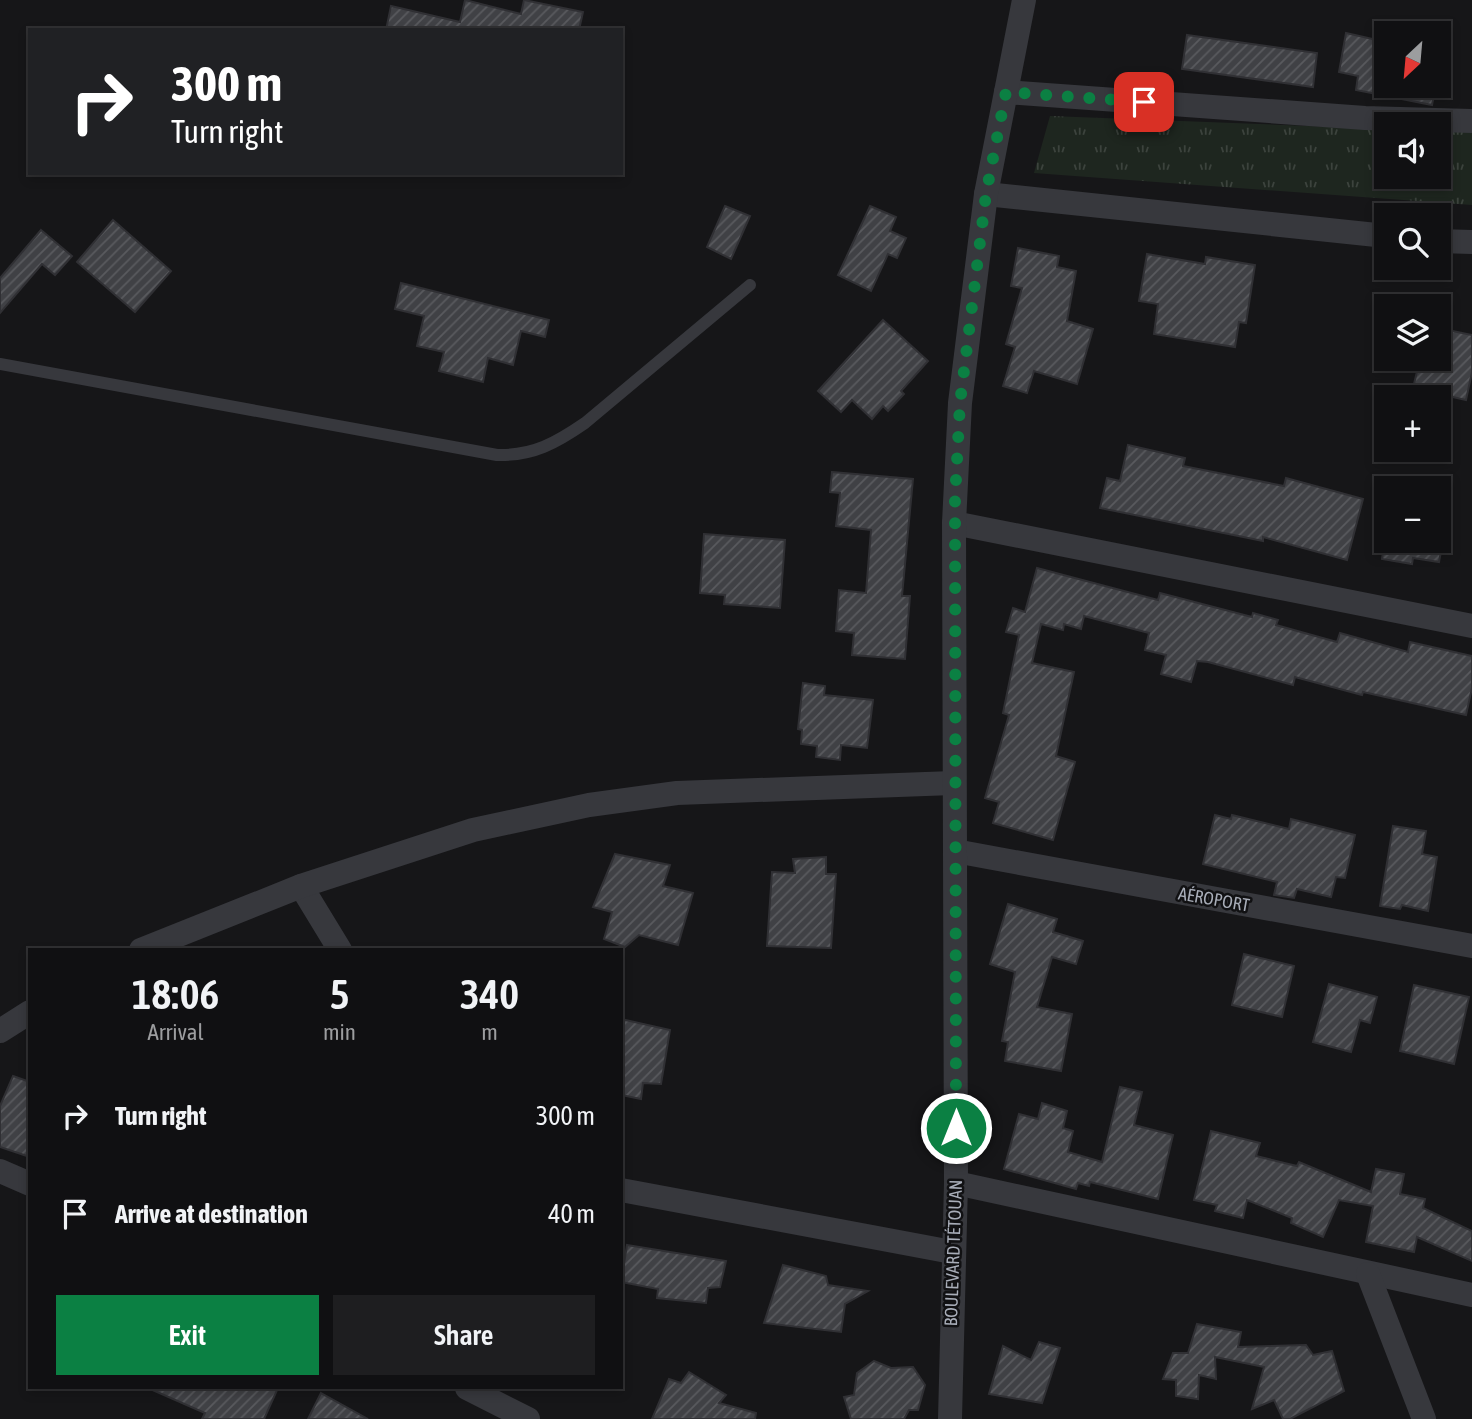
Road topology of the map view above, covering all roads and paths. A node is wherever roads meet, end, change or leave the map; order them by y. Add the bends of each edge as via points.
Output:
1 (1024, 0) edge
2 (1006, 92) junction
3 (1472, 121) edge
4 (986, 194) junction
5 (1374, 235) edge
6 (1451, 241) edge
7 (1472, 242) edge
8 (750, 285) dead end
9 (0, 364) edge
10 (954, 523) junction
11 (1472, 626) edge
12 (953, 783) junction
13 (955, 851) junction
14 (301, 886) junction
15 (1472, 946) edge
16 (146, 948) edge
17 (340, 948) edge
18 (28, 1013) edge
19 (0, 1031) edge
20 (0, 1171) edge
21 (28, 1183) edge
22 (956, 1183) junction
23 (623, 1190) edge
24 (952, 1252) junction
25 (1368, 1274) junction
26 (1472, 1295) edge
27 (469, 1389) edge
28 (528, 1419) edge
29 (950, 1419) edge
30 (1424, 1419) edge

1 - 2 street, BOULEVARD TÉTOUAN
2 - 3 street via 1364,118
2 - 4 street, BOULEVARD TÉTOUAN
4 - 5 street
4 - 10 street, BOULEVARD TÉTOUAN via 960,403
6 - 7 street
8 - 9 lane via 585,423 528,454 497,456
10 - 11 street
10 - 12 street, BOULEVARD TÉTOUAN
12 - 13 street, BOULEVARD TÉTOUAN
12 - 14 street via 677,793 589,805 472,830
13 - 15 street, AÉROPORT
13 - 22 street, BOULEVARD TÉTOUAN
14 - 16 street
14 - 17 street
18 - 19 street
20 - 21 street
22 - 24 street, BOULEVARD TÉTOUAN
22 - 25 street
23 - 24 street
24 - 29 street, BOULEVARD TÉTOUAN
25 - 26 street
25 - 30 street
27 - 28 street

